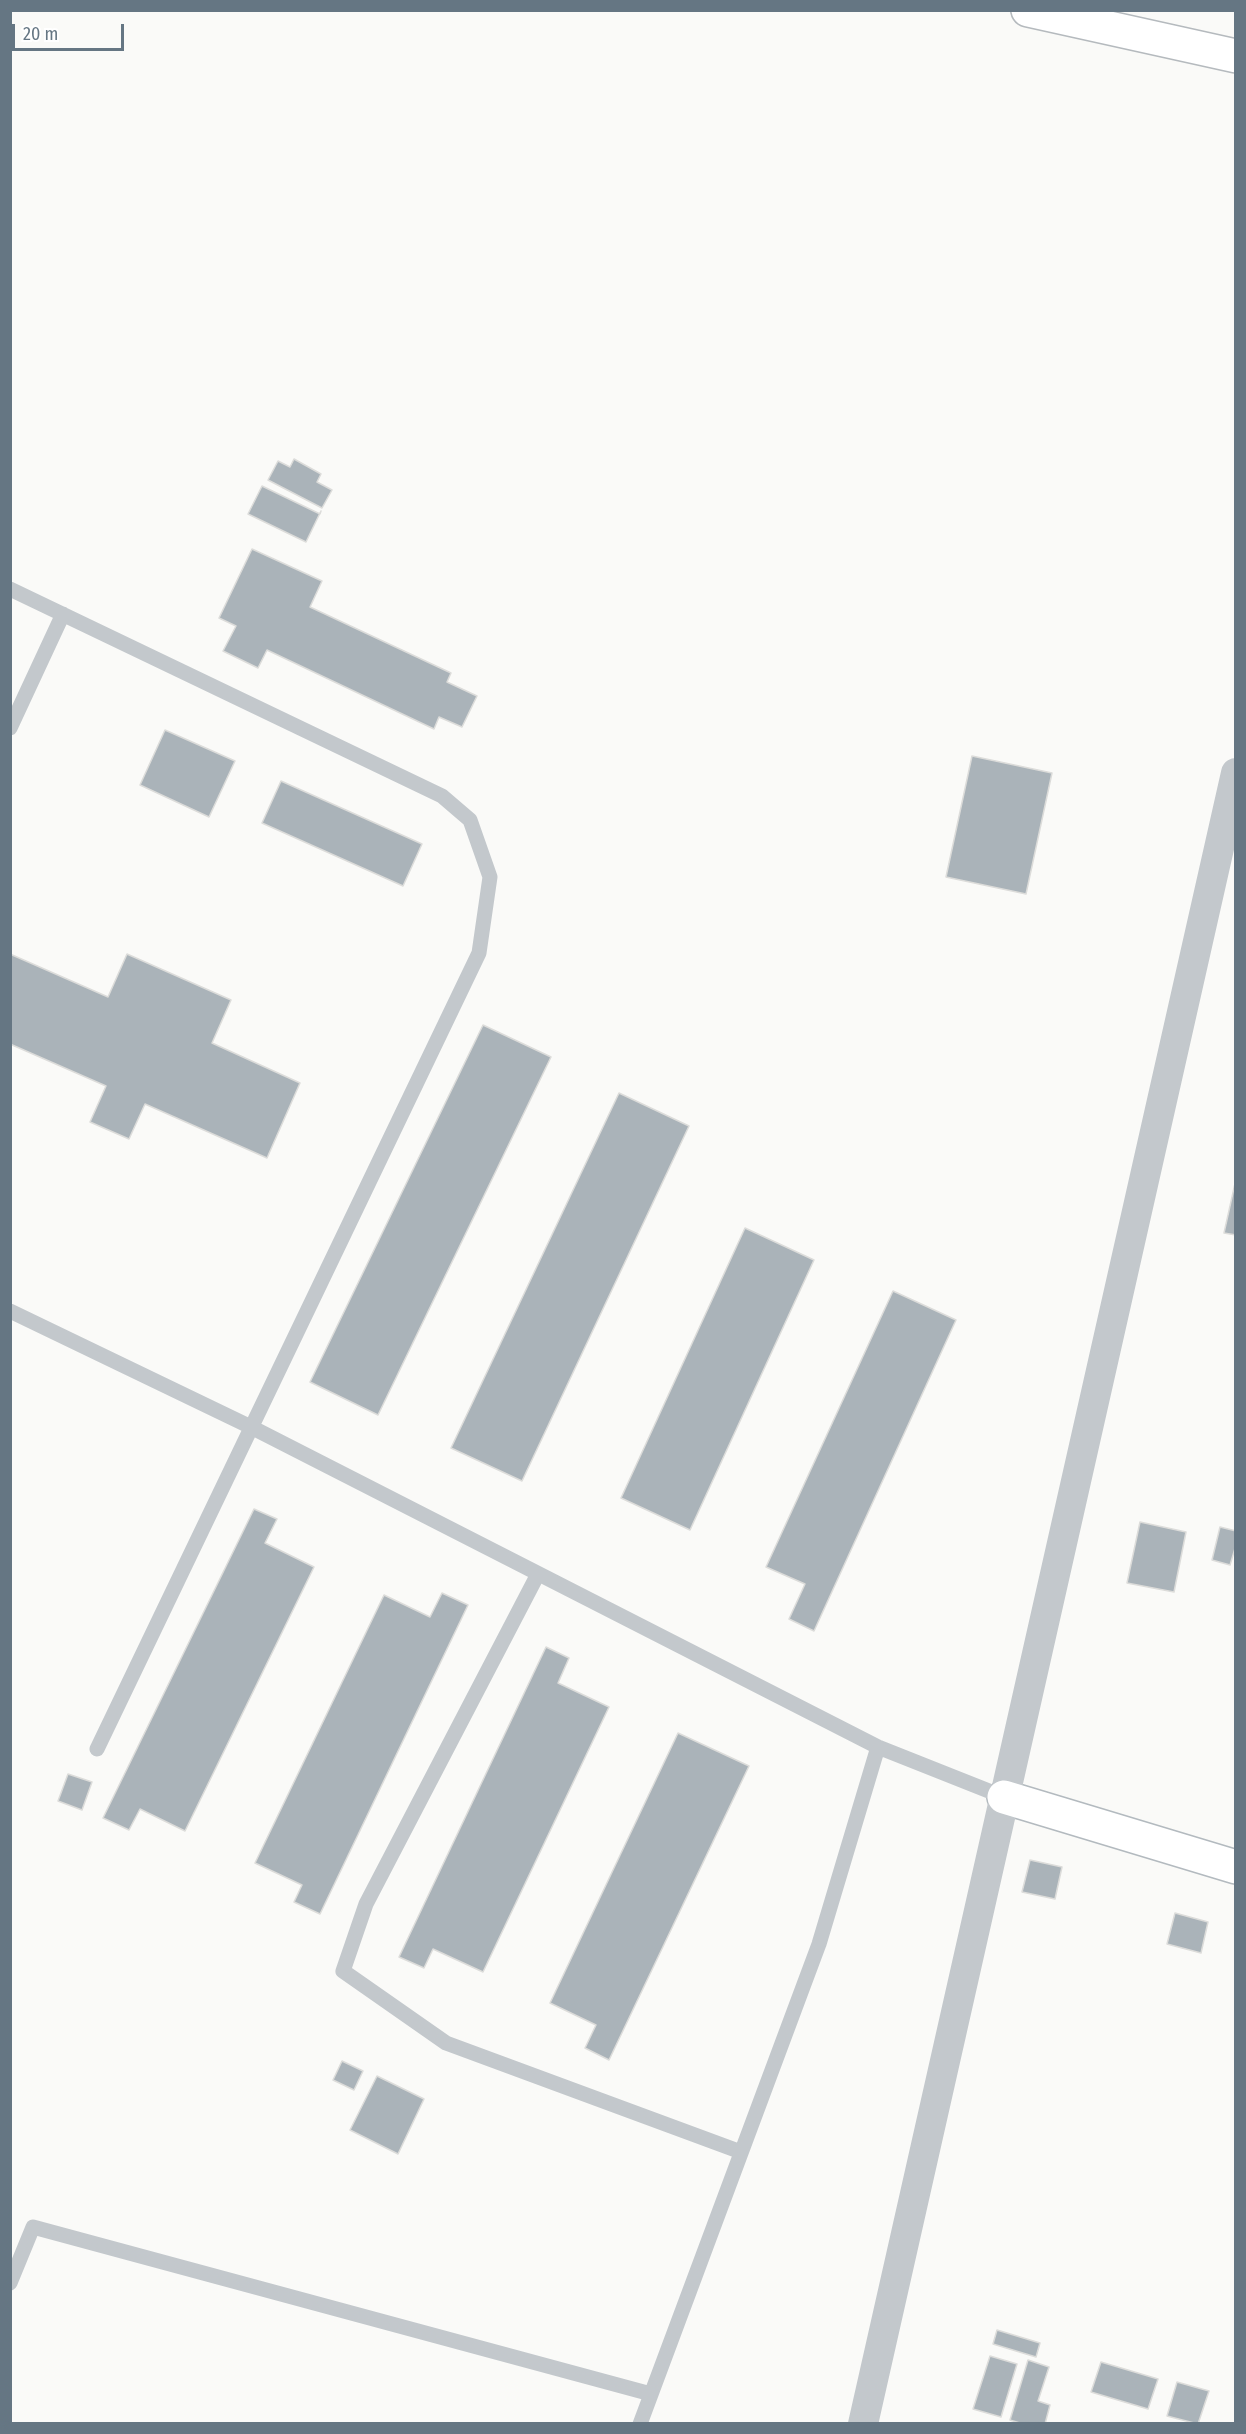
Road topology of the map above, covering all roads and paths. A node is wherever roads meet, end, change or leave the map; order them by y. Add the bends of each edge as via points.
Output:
1 (1028, 10) edge
2 (1236, 56) edge
3 (10, 588) edge
4 (63, 614) junction
5 (10, 728) edge
6 (1236, 773) edge
7 (10, 1311) edge
8 (253, 1428) junction
9 (538, 1574) junction
10 (878, 1747) junction
11 (97, 1749) dead end
12 (1004, 1797) junction
13 (1236, 1867) edge
14 (741, 2152) junction
15 (10, 2283) edge
16 (651, 2394) junction
17 (640, 2424) edge
18 (863, 2424) edge

1 - 2 street
3 - 4 lane
4 - 5 lane
4 - 8 lane via 442,796 470,820 490,877 479,953
6 - 12 street
7 - 8 lane
8 - 9 lane
8 - 11 lane
9 - 10 lane
9 - 14 lane via 366,1904 344,1971 446,2043
10 - 12 lane
10 - 14 lane via 819,1944
12 - 13 street
12 - 18 street
14 - 16 lane
15 - 16 lane via 33,2227
16 - 17 lane

